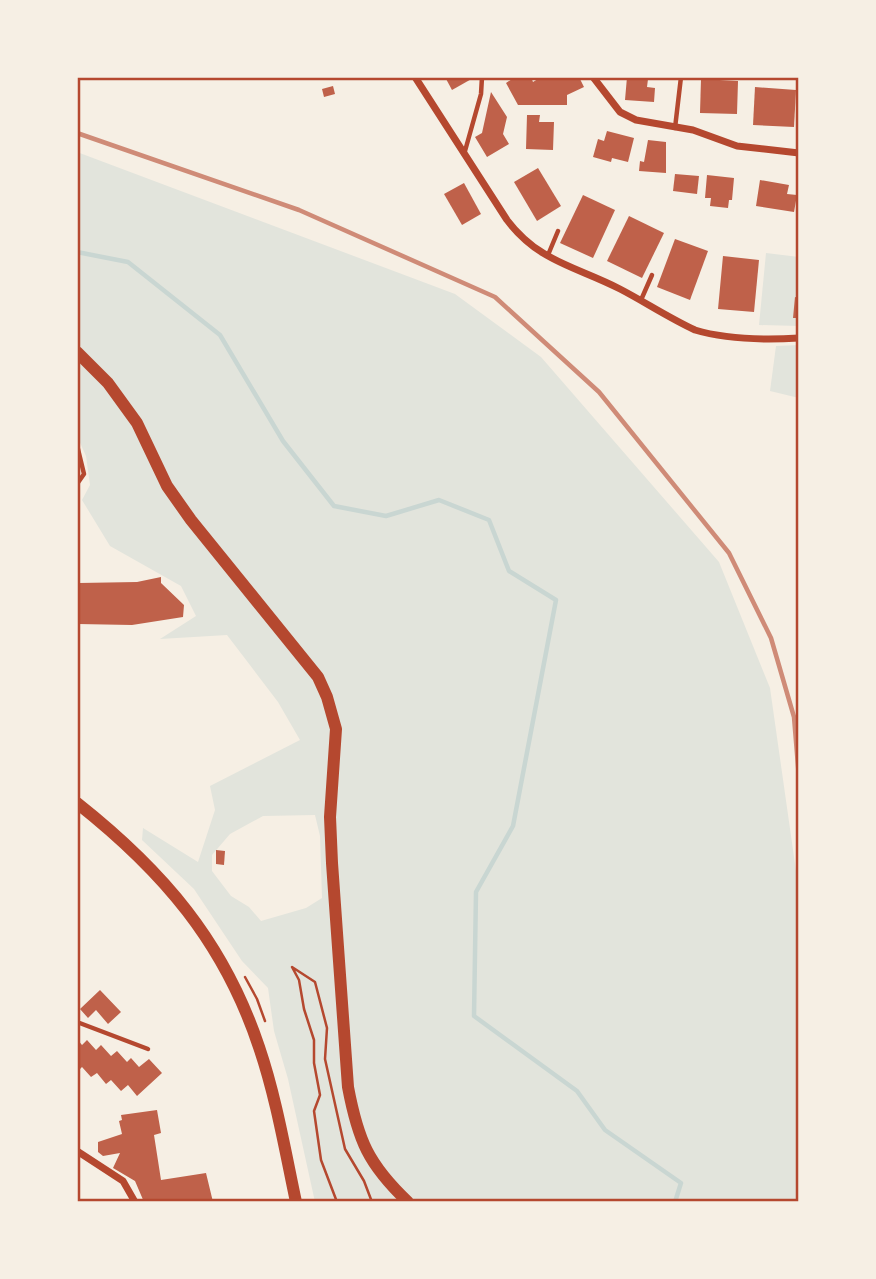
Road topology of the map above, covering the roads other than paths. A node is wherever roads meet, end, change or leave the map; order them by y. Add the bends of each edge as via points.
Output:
1 (415, 77) edge
2 (482, 77) edge
3 (593, 77) edge
4 (681, 77) edge
5 (675, 128) junction
6 (465, 151) junction
7 (799, 153) edge
8 (558, 231) dead end
9 (547, 256) junction
10 (652, 275) dead end
11 (640, 300) junction
12 (799, 338) edge
13 (77, 352) edge
14 (77, 445) edge
15 (77, 484) edge
16 (77, 803) edge
17 (77, 1022) edge
18 (148, 1049) dead end
19 (77, 1151) edge
20 (135, 1202) edge
21 (296, 1202) edge
22 (408, 1202) edge

1 - 6 street
2 - 6 lane
3 - 5 street via 620,112
4 - 5 lane
5 - 7 street via 737,146
6 - 9 street via 520,238
8 - 9 lane
9 - 11 street
10 - 11 lane
11 - 12 street via 706,333
13 - 22 main road via 108,383 137,423 191,520 318,677 327,696 336,729 330,817 348,1087 362,1145
14 - 15 lane via 84,474
16 - 21 main road via 169,887 220,958 259,1046
17 - 18 lane
19 - 20 street via 123,1181

